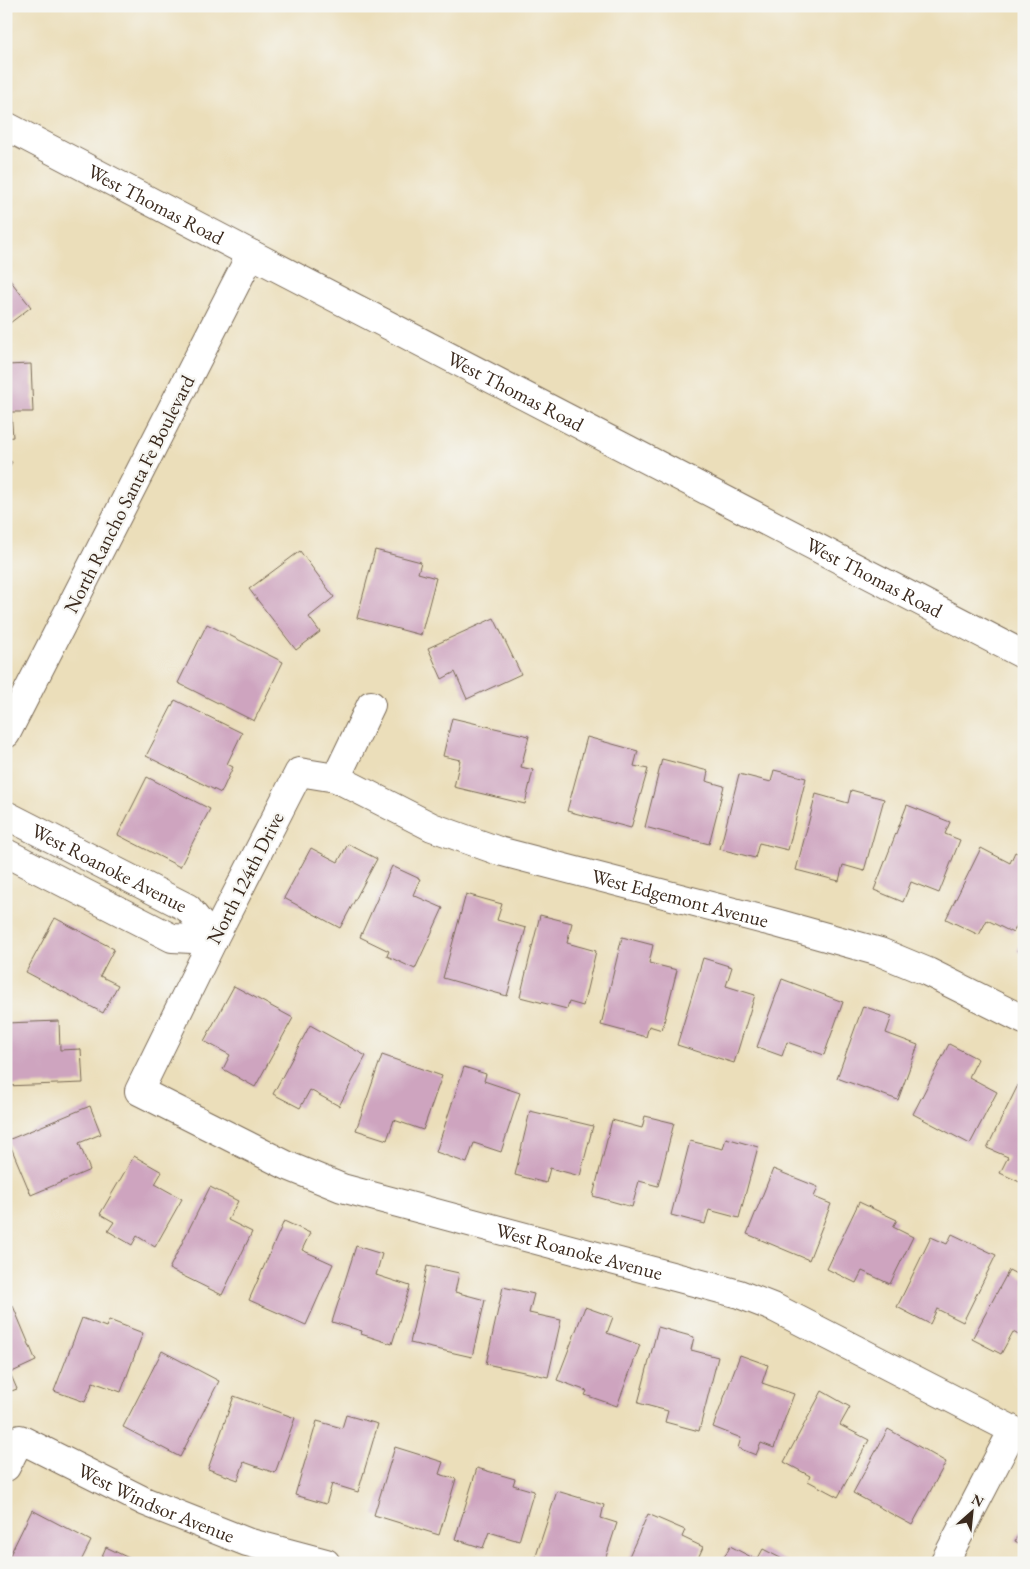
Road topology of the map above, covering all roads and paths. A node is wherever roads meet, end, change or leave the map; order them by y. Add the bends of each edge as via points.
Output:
1 (6, 126) edge
2 (251, 254) junction
3 (1024, 655) edge
4 (371, 705) dead end
5 (6, 734) edge
6 (336, 778) junction
7 (6, 815) edge
8 (6, 853) edge
9 (213, 940) junction
10 (1024, 1020) edge
11 (139, 1091) joint
12 (6, 1468) edge
13 (326, 1563) edge
14 (944, 1563) edge

1 - 2 street, West Thomas Road
2 - 3 street, West Thomas Road
2 - 5 street, North Rancho Santa Fe Boulevard
4 - 6 street
6 - 9 street, North 124th Drive via 298,772
6 - 10 street, West Edgemont Avenue via 432,827 499,851 880,952
7 - 9 street, West Roanoke Avenue via 188,908
8 - 9 street, West Roanoke Avenue via 172,938
9 - 11 street, North 124th Drive
11 - 14 street, West Roanoke Avenue via 288,1166 342,1188 739,1294 775,1308 1013,1430
12 - 13 street, West Windsor Avenue via 20,1440 146,1502 247,1542

